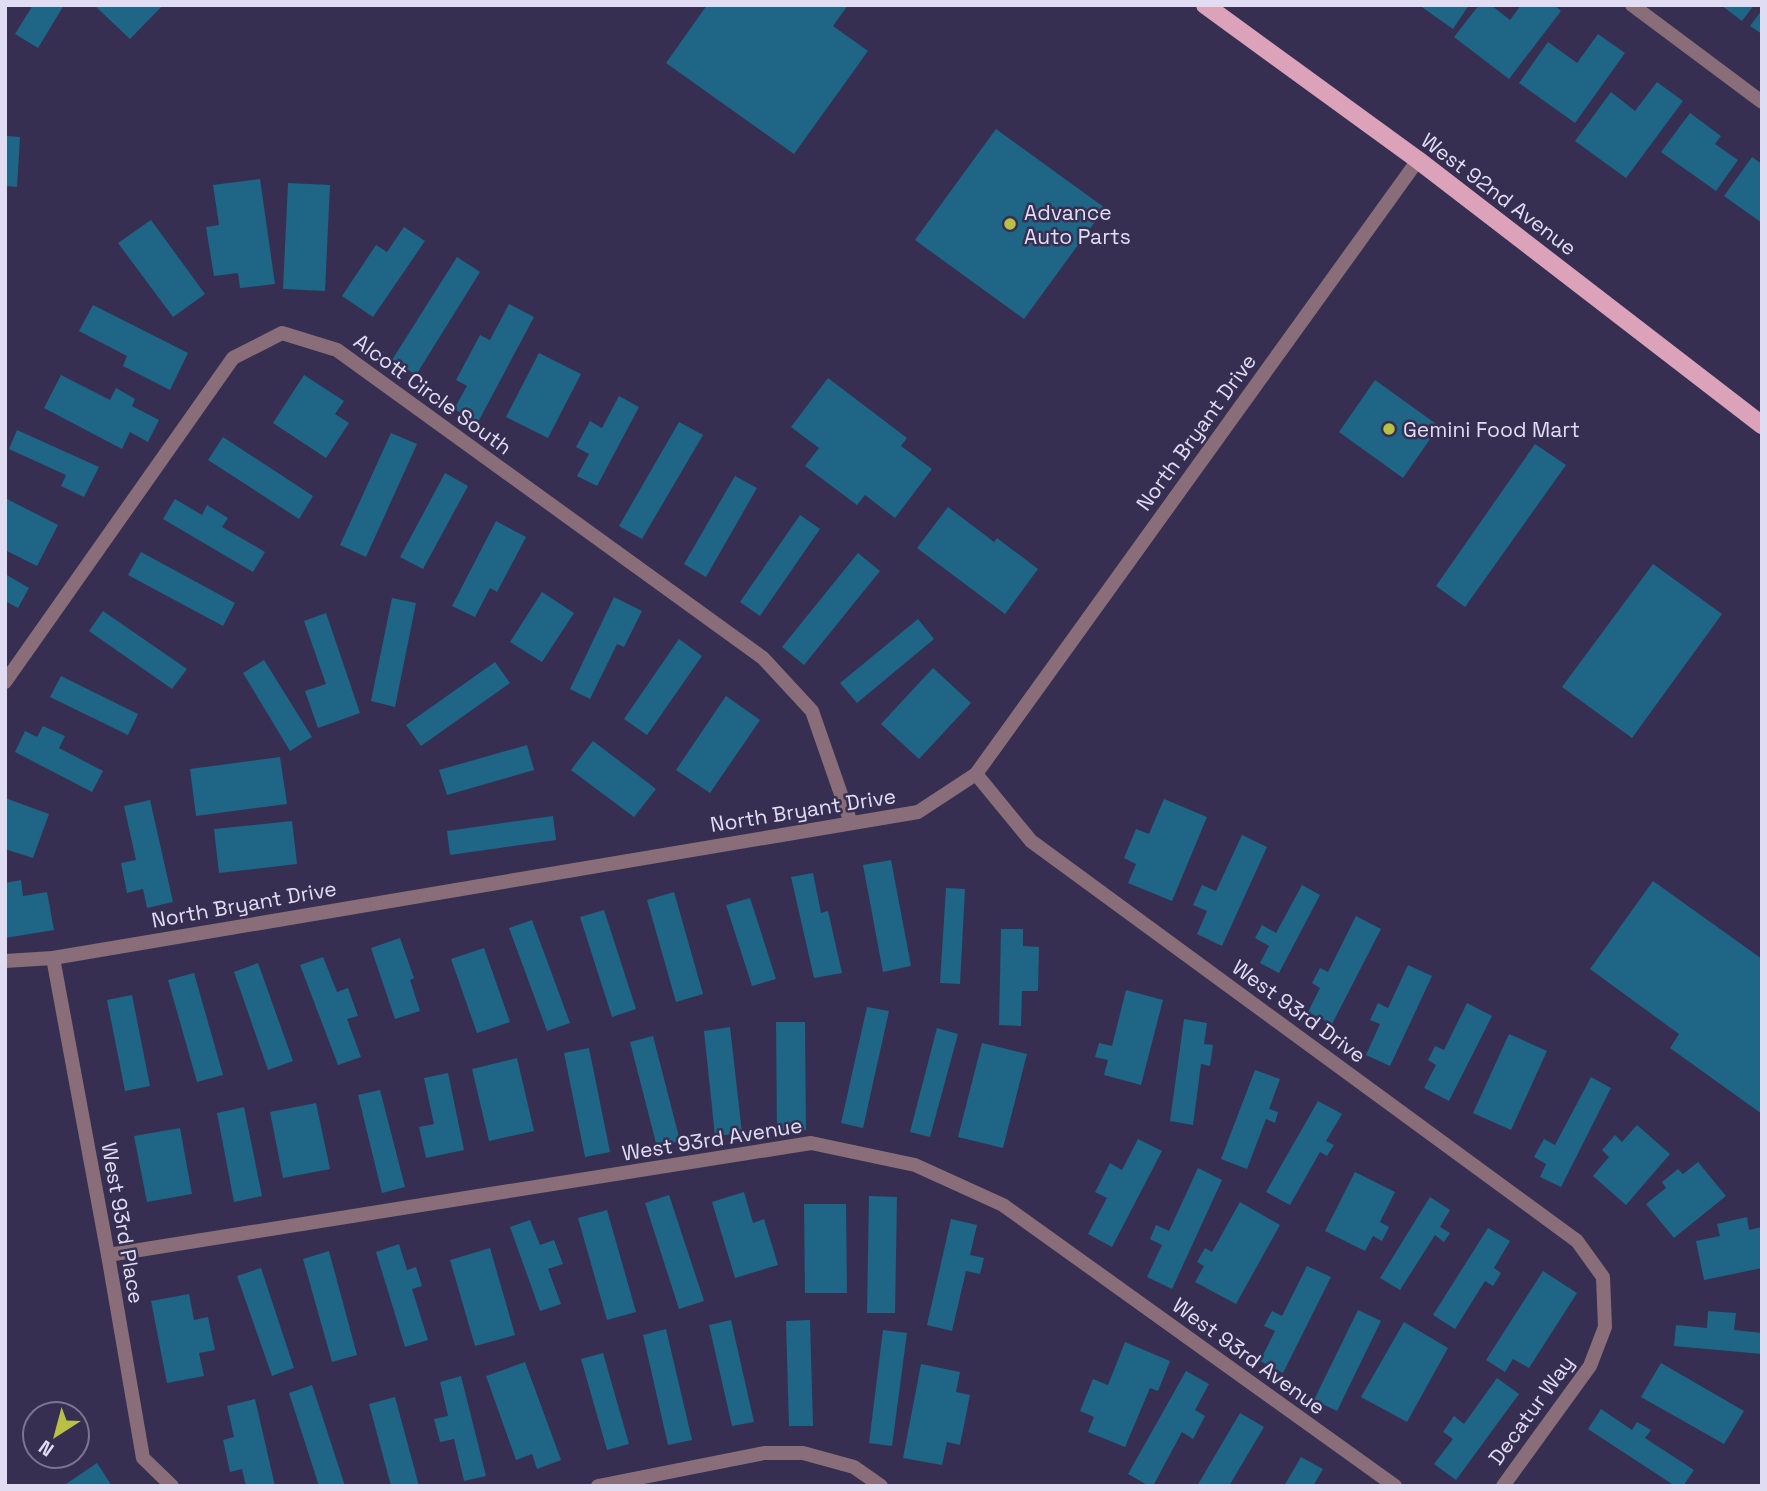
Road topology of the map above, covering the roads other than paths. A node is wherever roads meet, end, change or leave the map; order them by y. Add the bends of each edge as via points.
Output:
1 (1205, 5) edge
2 (1632, 5) edge
3 (1762, 102) edge
4 (1418, 160) junction
5 (1762, 425) edge
6 (5, 682) edge
7 (976, 774) junction
8 (852, 823) junction
9 (52, 958) junction
10 (5, 961) edge
11 (108, 1255) junction
12 (1603, 1277) joint
13 (172, 1486) edge
14 (598, 1486) edge
15 (881, 1486) edge
16 (1395, 1486) edge
17 (1503, 1486) edge

1 - 4 main road, West 92nd Avenue
2 - 3 street
4 - 5 main road, West 92nd Avenue
4 - 7 street, North Bryant Drive
6 - 8 street, Alcott Circle South via 233,358 282,333 337,350 762,658 812,711
7 - 8 street, North Bryant Drive via 918,812
7 - 12 street, West 93rd Drive via 1031,841 1577,1241
8 - 9 street, North Bryant Drive
9 - 10 street, North Bryant Drive
9 - 11 street, West 93rd Place
11 - 13 street, West 93rd Place via 143,1458
11 - 16 street, West 93rd Avenue via 811,1143 915,1165 1003,1205
12 - 17 street, Decatur Way via 1605,1327 1590,1366
14 - 15 street via 764,1453 803,1453 854,1467

